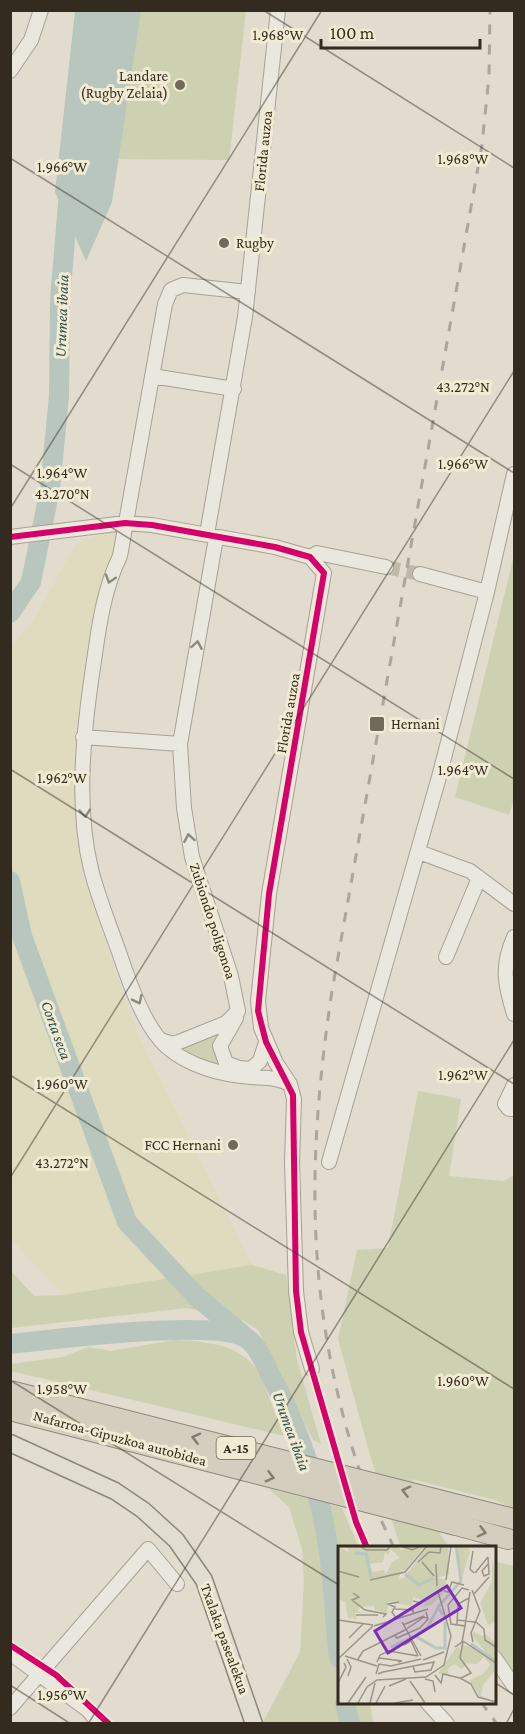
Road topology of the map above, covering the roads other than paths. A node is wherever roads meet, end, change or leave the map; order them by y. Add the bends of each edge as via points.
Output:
1 (41, 10) edge
2 (278, 10) edge
3 (10, 71) edge
4 (248, 292) junction
5 (152, 376) junction
6 (234, 389) junction
7 (514, 474) edge
8 (510, 514) edge
9 (125, 523) junction
10 (211, 536) junction
11 (10, 537) edge
12 (310, 557) junction
13 (348, 560) junction
14 (386, 567) tunnel mouth
15 (324, 573) junction
16 (420, 574) tunnel mouth
17 (482, 590) junction
18 (83, 737) junction
19 (180, 744) junction
20 (419, 852) junction
21 (479, 878) junction
22 (514, 904) edge
23 (514, 937) edge
24 (446, 957) dead end
25 (238, 1011) junction
26 (514, 1014) edge
27 (160, 1040) junction
28 (266, 1042) junction
29 (260, 1061) junction
30 (276, 1063) junction
31 (258, 1077) junction
32 (290, 1084) junction
33 (514, 1085) edge
34 (514, 1109) edge
35 (328, 1162) dead end
36 (312, 1369) dead end
37 (10, 1391) edge
38 (10, 1410) edge
39 (10, 1443) edge
40 (514, 1520) edge
41 (508, 1539) dead end
42 (177, 1584) dead end
43 (10, 1653) edge
44 (495, 1658) edge
45 (41, 1673) junction
46 (514, 1686) edge
47 (429, 1704) edge
48 (10, 1708) edge
49 (99, 1724) edge
50 (254, 1724) edge
51 (447, 1724) edge

1 - 3 street via 31,40
2 - 4 street, Florida auzoa
4 - 5 street via 183,285 171,290
4 - 6 street, Florida auzoa
5 - 6 street
5 - 9 street
6 - 10 street, Florida auzoa
7 - 8 street
8 - 17 street
9 - 10 street
9 - 11 street
9 -> 18 street via 120,556 110,576 99,622
10 - 12 street
19 -> 10 street, Zubiondo poligonoa
12 - 13 street via 317,553
12 - 15 street
13 - 14 street
13 - 15 street
15 - 28 street, Florida auzoa via 269,894 258,1001
16 - 17 street
17 - 20 street
18 - 19 street
18 -> 27 street via 84,808 91,868 129,981
25 -> 19 street, Zubiondo poligonoa via 231,976 192,857
20 - 21 street
20 - 35 street
21 - 22 street
21 - 24 street
23 - 26 street via 505,958
25 - 27 street via 226,1023 179,1042
25 - 29 street via 220,1046 223,1059 245,1070
27 - 31 street via 178,1056 206,1069
28 - 29 street
28 - 30 street, Florida auzoa
29 - 30 street
30 - 31 street
30 - 32 street, Florida auzoa
31 - 32 street
32 - 36 street via 294,1108 296,1291 301,1332
33 - 34 street via 505,1104
40 -> 37 highway, Nafarroa-Gipuzkoa autobidea / A-15, bridge
38 -> 41 highway, Nafarroa-Gipuzkoa autobidea / A-15, bridge
39 - 50 main road, Txalaka pasealekua via 115,1491 176,1540 204,1580
42 - 45 street via 148,1549
43 - 45 street
44 - 46 street
45 - 48 street
45 - 49 street via 88,1710
47 - 51 street

